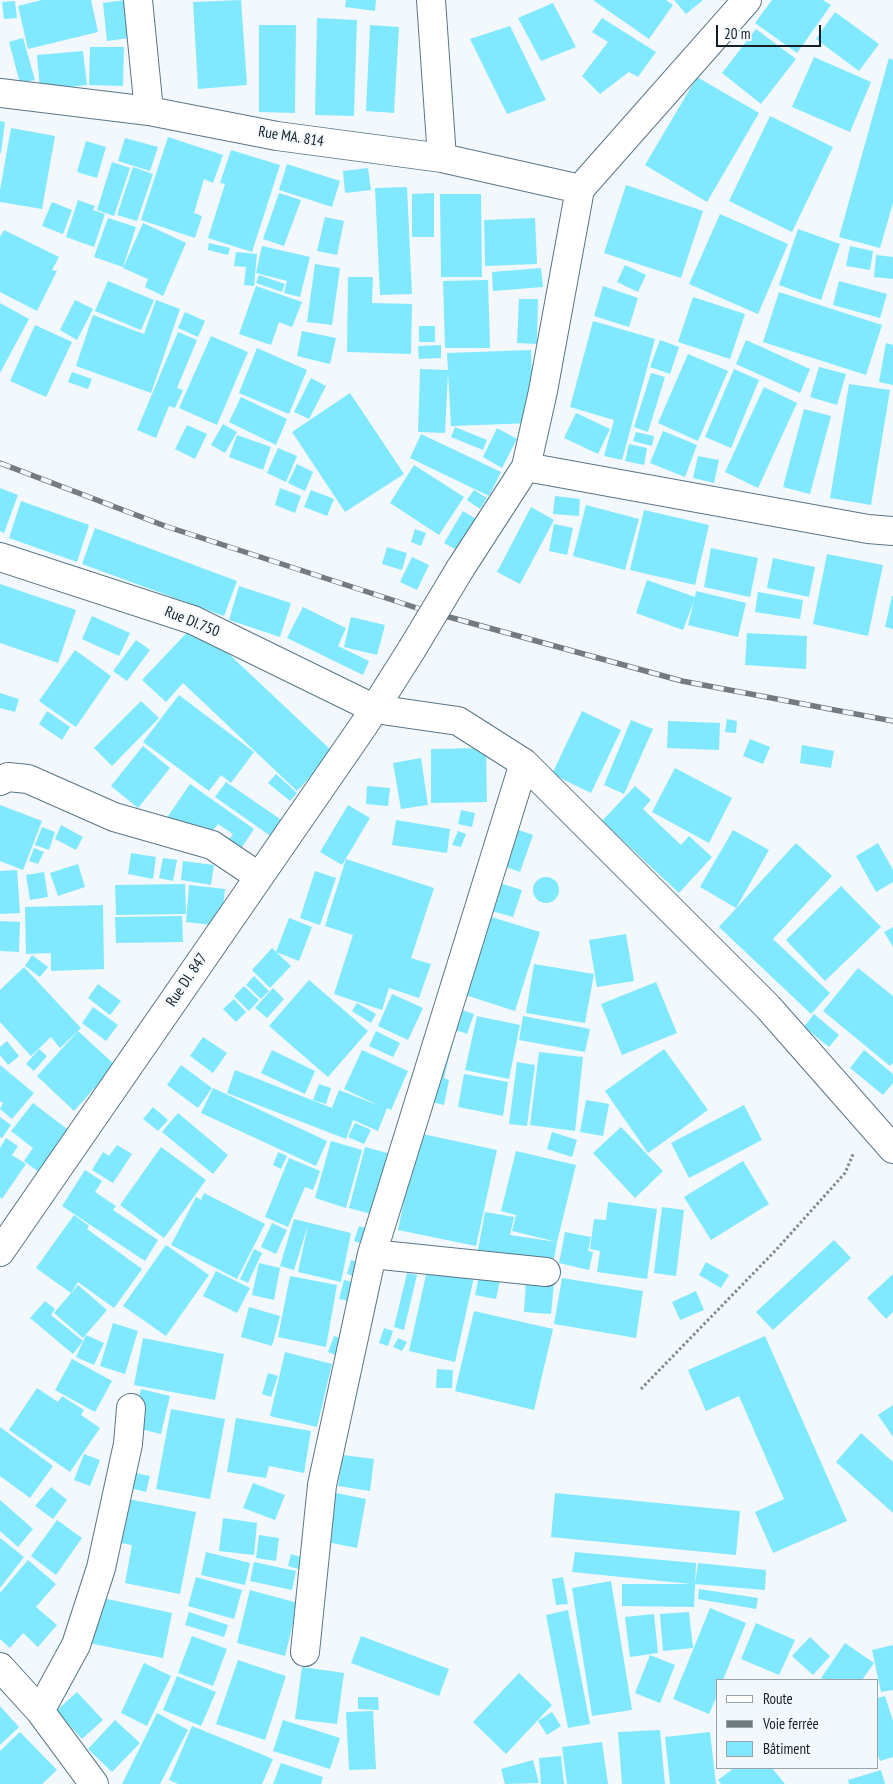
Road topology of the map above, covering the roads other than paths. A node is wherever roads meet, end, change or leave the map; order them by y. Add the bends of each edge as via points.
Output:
1 (138, 0) edge
2 (430, 0) edge
3 (747, 0) edge
4 (0, 93) edge
5 (149, 111) junction
6 (442, 158) junction
7 (580, 189) junction
8 (526, 467) junction
9 (893, 530) edge
10 (0, 557) edge
11 (375, 708) junction
12 (524, 763) junction
13 (0, 781) edge
14 (258, 876) junction
15 (893, 1149) edge
16 (0, 1252) edge
17 (372, 1254) junction
18 (546, 1272) dead end
19 (131, 1408) dead end
20 (305, 1652) dead end
21 (0, 1667) edge
22 (40, 1711) junction
23 (94, 1784) edge

1 - 5 street
2 - 6 street
3 - 7 street
4 - 5 street, Rue MA. 814
5 - 6 street, Rue MA. 814 via 277,136
6 - 7 street, Rue MA. 814
7 - 8 street
8 - 9 street via 868,529
8 - 11 street, Rue DI. 847, bridge
10 - 11 street, Rue DI.750 via 193,620
11 - 12 street, Rue DI.750 via 458,721
11 - 14 street, Rue DI. 847
12 - 15 street, Rue DI.750 via 768,1007
12 - 17 street
13 - 14 street via 8,777 28,779 114,817 212,845
14 - 16 street, Rue DI. 847
17 - 18 street
17 - 20 street via 322,1485
19 - 22 street via 128,1444 100,1568 76,1645
21 - 22 street
22 - 23 street

